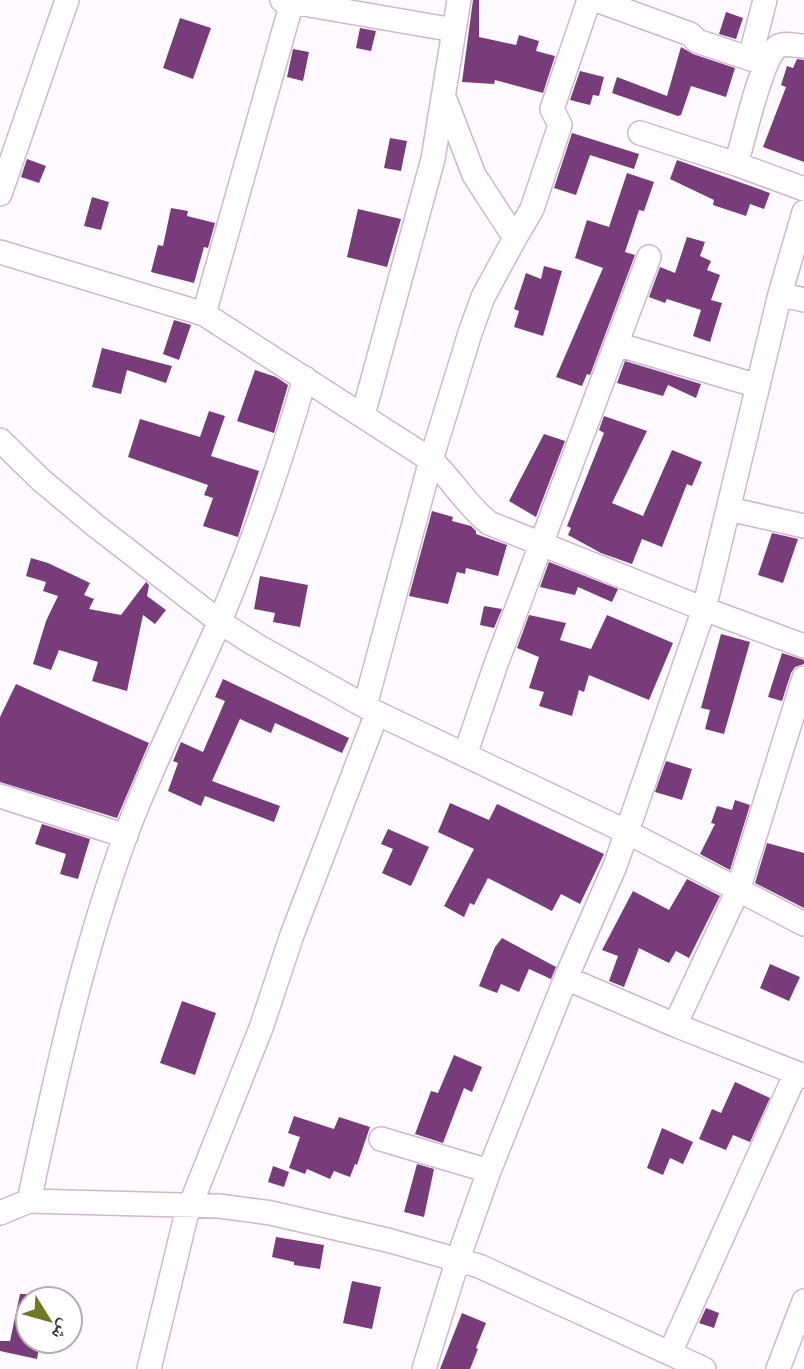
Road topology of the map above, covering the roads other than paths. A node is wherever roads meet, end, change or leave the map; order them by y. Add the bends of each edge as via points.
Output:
1 (67, 0) edge
2 (459, 0) edge
3 (589, 0) edge
4 (596, 0) edge
5 (765, 0) edge
6 (287, 1) edge
7 (454, 30) junction
8 (804, 46) edge
9 (758, 61) junction
10 (444, 96) junction
11 (640, 133) dead end
12 (736, 164) junction
13 (804, 188) edge
14 (0, 194) edge
15 (804, 212) edge
16 (515, 238) junction
17 (0, 252) edge
18 (649, 257) dead end
19 (780, 294) junction
20 (804, 300) edge
21 (204, 314) junction
22 (616, 344) junction
23 (305, 378) junction
24 (758, 386) junction
25 (363, 415) junction
26 (0, 440) edge
27 (431, 460) junction
28 (729, 509) junction
29 (804, 526) edge
30 (541, 545) junction
31 (704, 608) junction
32 (220, 622) junction
33 (804, 646) edge
34 (804, 678) edge
35 (371, 710) junction
36 (465, 755) junction
37 (0, 796) edge
38 (627, 832) junction
39 (126, 836) junction
40 (738, 890) junction
41 (804, 924) edge
42 (566, 978) junction
43 (675, 1025) junction
44 (800, 1075) edge
45 (381, 1139) dead end
46 (489, 1171) junction
47 (29, 1201) junction
48 (190, 1205) junction
49 (1, 1215) edge
50 (458, 1259) junction
51 (804, 1301) edge
52 (670, 1353) junction
53 (149, 1369) edge
54 (424, 1369) edge
55 (704, 1369) edge
56 (778, 1369) edge

1 - 14 street
2 - 7 street
3 - 16 street via 552,109 560,125 532,209
4 - 9 street
5 - 9 street
6 - 7 street
6 - 21 street
7 - 10 street
8 - 9 street via 781,45
9 - 12 street
10 - 16 street via 474,175
10 - 25 street via 431,170
11 - 12 street
12 - 13 street
15 - 19 street
16 - 27 street via 480,306
17 - 21 street
18 - 22 street
19 - 20 street
19 - 24 street
21 - 23 street
22 - 24 street
22 - 30 street
23 - 25 street
23 - 32 street via 257,527
24 - 28 street
25 - 27 street
26 - 32 street via 78,512
27 - 30 street via 489,523
27 - 35 street
28 - 29 street
28 - 31 street
30 - 31 street
30 - 36 street
31 - 33 street
31 - 38 street
32 - 35 street
32 - 39 street
34 - 40 street
35 - 36 street
35 - 48 street via 261,1028
36 - 38 street
37 - 39 street
38 - 40 street
38 - 42 street
39 - 47 street via 94,932 57,1071
40 - 41 street
40 - 43 street
42 - 43 street
42 - 46 street
43 - 44 street
44 - 52 street
45 - 46 street
46 - 50 street
47 - 48 street
47 - 49 street
48 - 50 street via 271,1213
48 - 53 street
50 - 52 street
50 - 54 street
51 - 56 street
52 - 55 street

